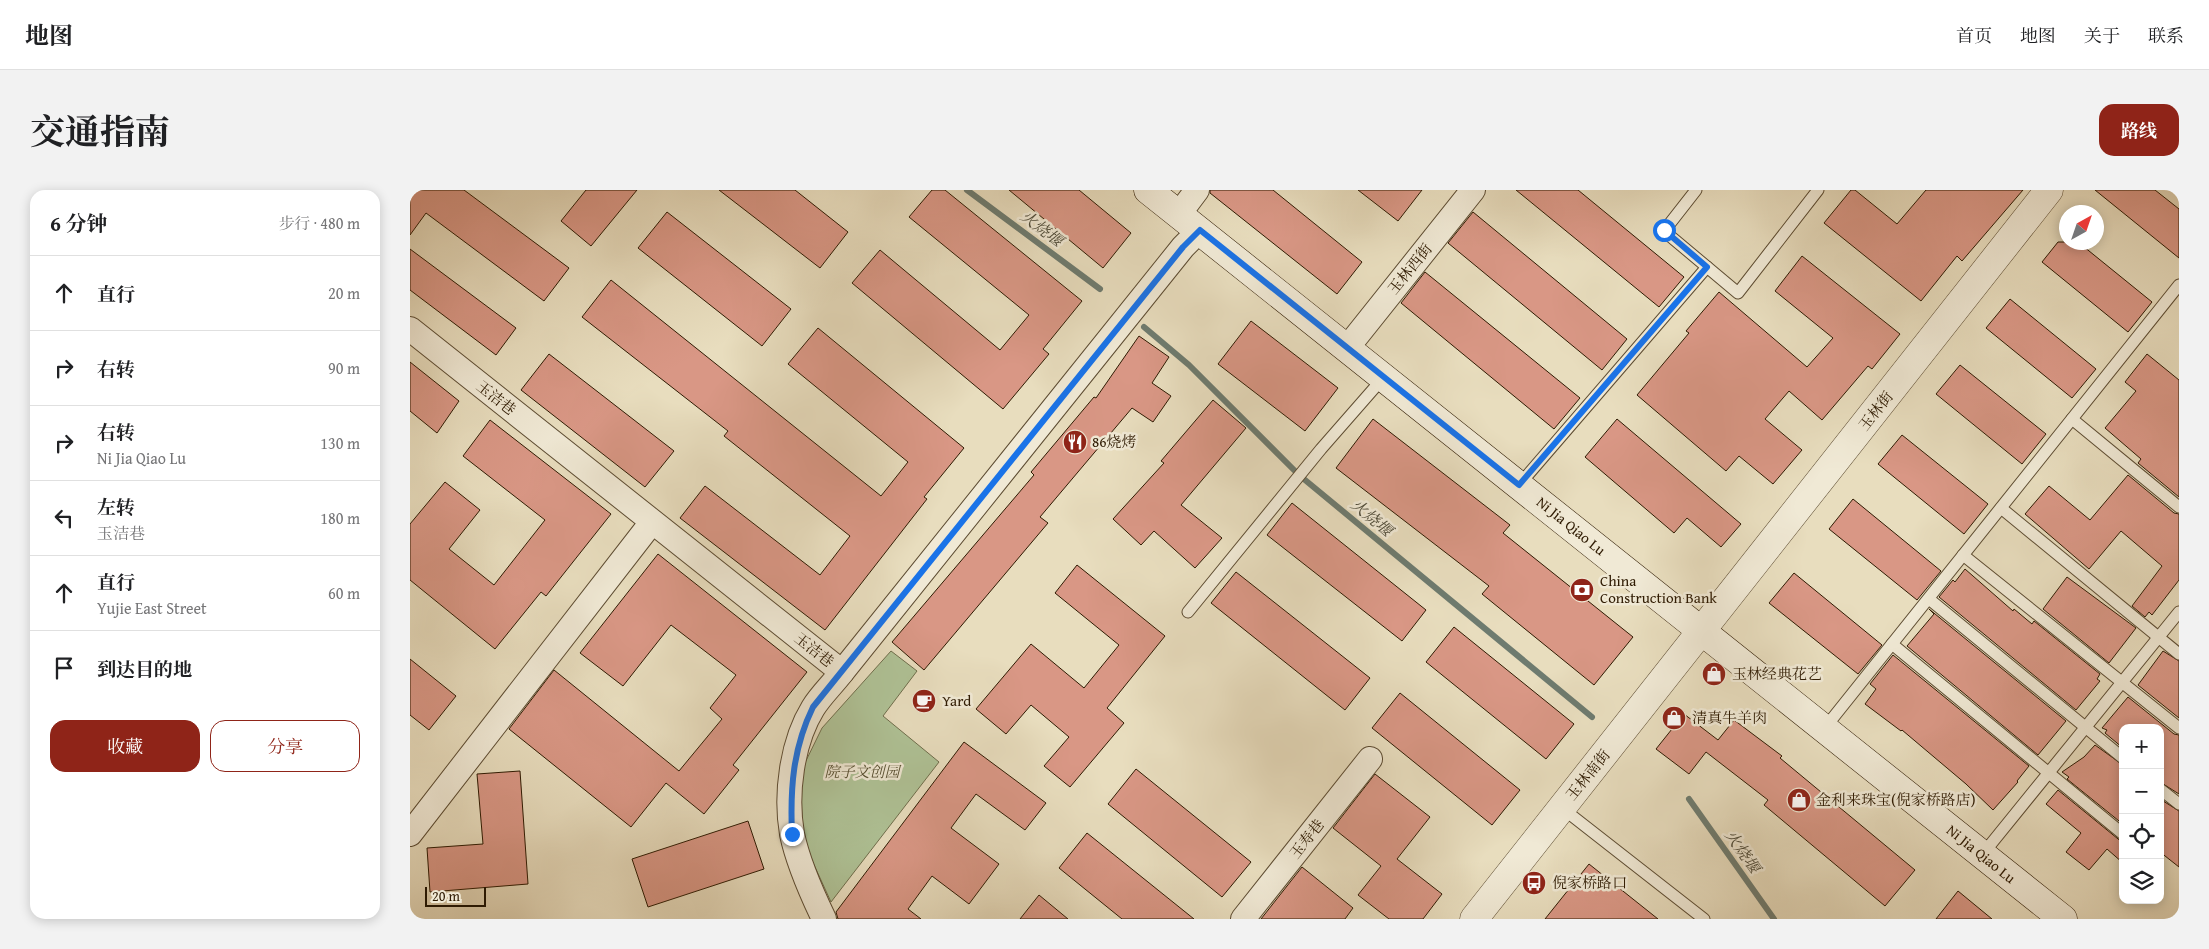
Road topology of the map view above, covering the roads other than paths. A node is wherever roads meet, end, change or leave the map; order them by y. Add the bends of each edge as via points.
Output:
1 (1148, 190) edge
2 (1197, 190) edge
3 (1473, 190) edge
4 (1696, 190) edge
5 (1818, 190) edge
6 (2049, 190) edge
7 (1189, 222) junction
8 (1707, 267) junction
9 (2179, 285) edge
10 (410, 329) edge
11 (1347, 348) junction
12 (1384, 377) junction
13 (2072, 419) junction
14 (1519, 485) junction
15 (2179, 507) edge
16 (2001, 508) junction
17 (652, 522) junction
18 (1963, 555) junction
19 (1929, 598) junction
20 (1188, 612) dead end
21 (2179, 612) edge
22 (1702, 632) junction
23 (2159, 637) junction
24 (1892, 644) junction
25 (2179, 654) edge
26 (842, 672) junction
27 (2122, 682) junction
28 (2085, 727) junction
29 (2179, 728) edge
30 (1824, 729) junction
31 (2119, 755) edge
32 (1370, 759) dead end
33 (2048, 773) junction
34 (2164, 792) edge
35 (2179, 804) edge
36 (1562, 808) junction
37 (2119, 831) edge
38 (410, 834) edge
39 (1982, 855) junction
40 (824, 919) edge
41 (1243, 919) edge
42 (1474, 919) edge
43 (1704, 919) edge
44 (2063, 919) edge

1 - 7 main road, Ni Jia Qiao Lu
2 - 7 street, 玉洁巷
3 - 11 street, 玉林西街
4 - 8 lane via 1664,230
5 - 8 lane via 1738,293
6 - 22 main road, 玉林街
7 - 11 main road, Ni Jia Qiao Lu
7 - 26 street, 玉洁巷 via 1177,254
8 - 14 lane
9 - 13 lane
10 - 17 street, 玉洁巷
11 - 12 main road, Ni Jia Qiao Lu
12 - 14 main road, Ni Jia Qiao Lu
12 - 20 lane via 1320,449
13 - 15 lane
13 - 16 lane
14 - 22 main road, Ni Jia Qiao Lu
16 - 18 lane
16 - 23 lane
17 - 26 street, 玉洁巷
17 - 38 street
18 - 19 lane
18 - 27 lane
19 - 24 lane
19 - 28 lane
21 - 23 lane
22 - 30 main road, Ni Jia Qiao Lu
22 - 36 main road, 玉林南街
23 - 25 lane
23 - 27 lane
24 - 30 lane
24 - 33 lane
26 - 40 street via 813,707 802,729 790,797 792,834 810,889
27 - 28 lane
27 - 29 lane
28 - 31 lane
28 - 33 lane
30 - 39 main road, Ni Jia Qiao Lu
32 - 41 street, 玉寿巷
33 - 37 lane
33 - 39 lane
34 - 35 lane
36 - 42 main road, 玉林南街
36 - 43 lane
39 - 44 main road, Ni Jia Qiao Lu

